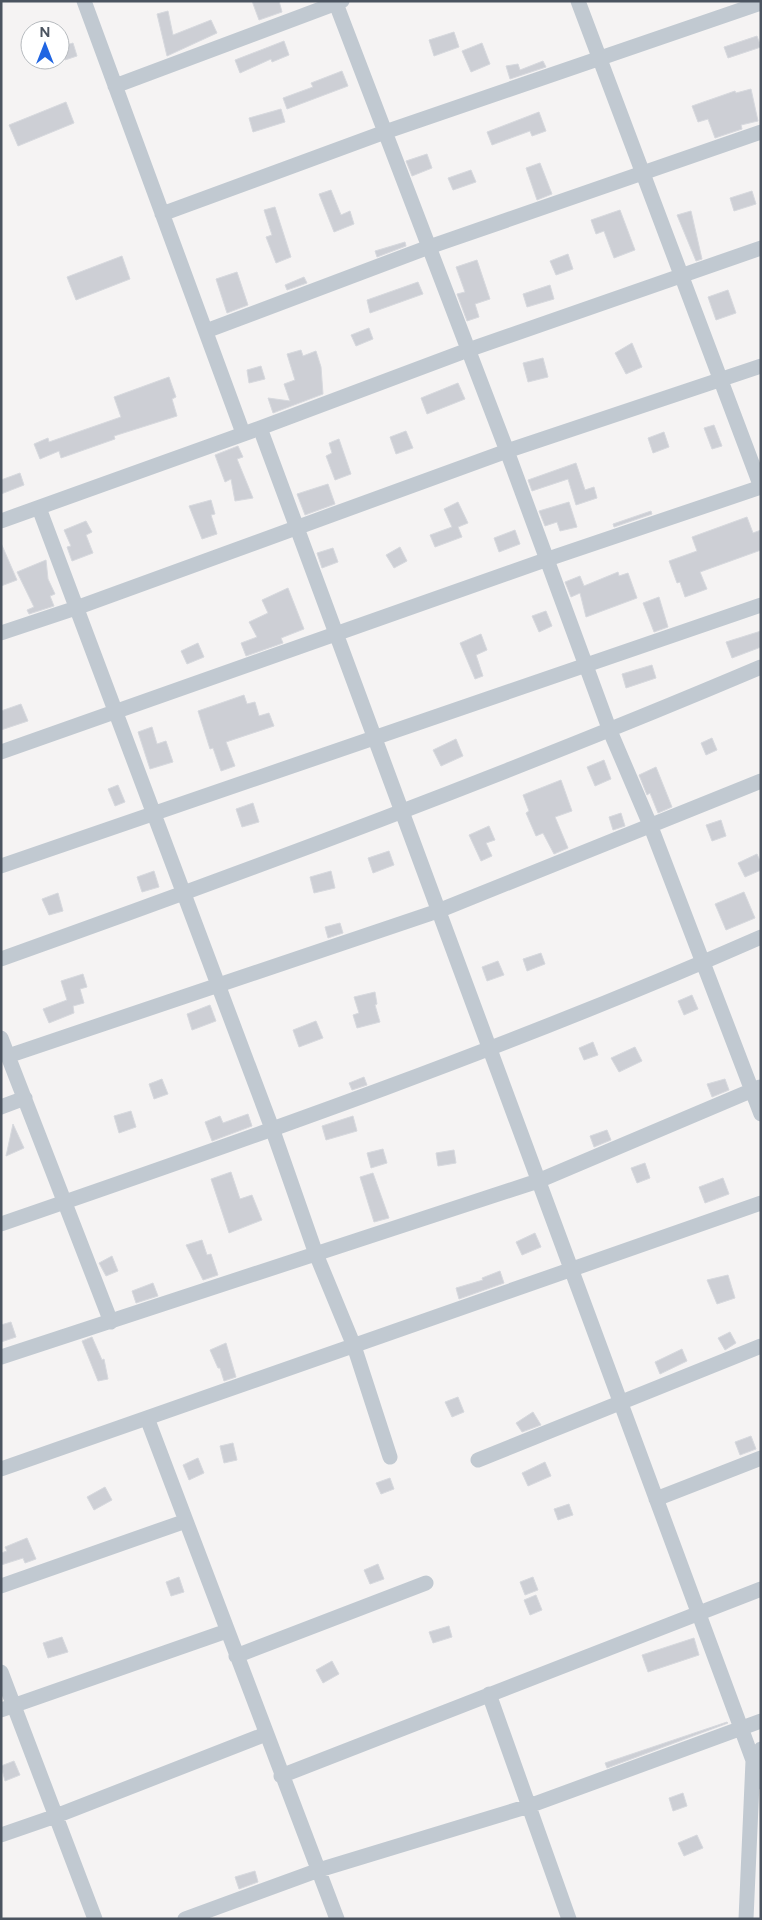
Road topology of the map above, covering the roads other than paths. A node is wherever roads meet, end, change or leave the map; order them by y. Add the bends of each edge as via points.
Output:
1 (84, 1) edge
2 (578, 1) edge
3 (337, 2) edge
4 (761, 3) edge
5 (600, 60) junction
6 (115, 86) junction
7 (385, 132) junction
8 (761, 132) edge
9 (642, 174) junction
10 (162, 214) junction
11 (429, 247) junction
12 (761, 248) edge
13 (681, 277) junction
14 (206, 331) junction
15 (468, 350) junction
16 (761, 366) edge
17 (719, 380) junction
18 (260, 428) junction
19 (243, 433) junction
20 (507, 451) junction
21 (761, 487) edge
22 (39, 508) junction
23 (1, 521) edge
24 (297, 529) junction
25 (548, 559) junction
26 (761, 604) edge
27 (76, 608) junction
28 (1, 633) edge
29 (336, 634) junction
30 (586, 664) junction
31 (761, 667) edge
32 (116, 710) junction
33 (610, 731) junction
34 (374, 738) junction
35 (1, 752) edge
36 (761, 781) edge
37 (154, 812) junction
38 (403, 812) junction
39 (651, 827) junction
40 (1, 866) edge
41 (182, 894) junction
42 (438, 911) junction
43 (761, 937) edge
44 (1, 959) edge
45 (703, 962) junction
46 (218, 985) junction
47 (1, 1038) edge
48 (490, 1049) junction
49 (8, 1056) junction
50 (756, 1089) edge
51 (25, 1098) junction
52 (1, 1107) edge
53 (761, 1114) edge
54 (273, 1131) junction
55 (538, 1181) junction
56 (64, 1202) junction
57 (761, 1203) edge
58 (1, 1224) edge
59 (316, 1254) junction
60 (571, 1270) junction
61 (110, 1322) junction
62 (354, 1346) junction
63 (761, 1346) edge
64 (1, 1357) edge
65 (621, 1404) junction
66 (147, 1418) junction
67 (390, 1457) dead end
68 (761, 1458) edge
69 (478, 1460) dead end
70 (1, 1469) edge
71 (656, 1499) junction
72 (186, 1520) junction
73 (426, 1583) dead end
74 (1, 1586) edge
75 (761, 1589) edge
76 (698, 1613) junction
77 (227, 1631) junction
78 (236, 1656) junction
79 (1, 1672) edge
80 (489, 1694) junction
81 (8, 1708) edge
82 (761, 1722) edge
83 (741, 1729) junction
84 (266, 1734) junction
85 (757, 1755) edge
86 (281, 1776) junction
87 (761, 1782) edge
88 (529, 1806) junction
89 (56, 1816) junction
90 (1, 1834) edge
91 (319, 1870) junction
92 (95, 1919) edge
93 (185, 1919) edge
94 (337, 1919) edge
95 (569, 1919) edge
96 (746, 1919) edge

1 - 6 street
2 - 5 street
3 - 6 street
3 - 7 street
4 - 5 street
5 - 7 street
5 - 9 street
6 - 10 street
7 - 10 street
7 - 11 street
8 - 9 street
9 - 11 street
9 - 13 street
10 - 14 street
11 - 14 street
11 - 15 street
12 - 13 street
13 - 15 street
13 - 17 street
14 - 19 street
15 - 18 street
15 - 20 street
16 - 17 street
17 - 20 street
17 - 21 street
18 - 19 street
18 - 24 street
19 - 22 street
20 - 24 street
20 - 25 street
21 - 25 street
22 - 23 street
22 - 27 street
24 - 27 street
24 - 29 street
25 - 29 street
25 - 30 street
26 - 30 street
27 - 28 street
27 - 32 street
29 - 32 street
29 - 34 street
30 - 33 street
30 - 34 street
31 - 33 street
32 - 35 street
32 - 37 street
33 - 38 street
33 - 39 street
34 - 37 street
34 - 38 street
36 - 39 street
37 - 40 street
37 - 41 street
38 - 41 street
38 - 42 street
39 - 42 street
39 - 45 street
41 - 44 street
41 - 46 street
42 - 46 street
42 - 48 street
43 - 45 street
45 - 48 street
45 - 50 street
46 - 49 street
46 - 54 street
47 - 49 street
48 - 54 street
48 - 55 street
49 - 51 street
50 - 53 street
50 - 55 street
51 - 52 street
51 - 56 street
54 - 56 street
54 - 59 street
55 - 59 street
55 - 60 street
56 - 58 street
56 - 61 street
57 - 60 street
59 - 61 street
59 - 62 street
60 - 62 street
60 - 65 street
61 - 64 street
62 - 66 street
62 - 67 street
63 - 65 street
65 - 69 street
65 - 71 street
66 - 70 street
66 - 72 street
68 - 71 street
71 - 76 street
72 - 74 street
72 - 77 street
73 - 78 street
75 - 76 street
76 - 80 street
76 - 83 street
77 - 78 street
77 - 81 street
78 - 84 street
79 - 81 street
80 - 86 street
80 - 88 street
81 - 89 street
82 - 83 street
83 - 85 street
83 - 88 street
84 - 86 street
84 - 89 street
85 - 87 street
85 - 96 street
86 - 91 street
88 - 91 street
88 - 95 street
89 - 90 street
89 - 92 street
91 - 93 street
91 - 94 street

